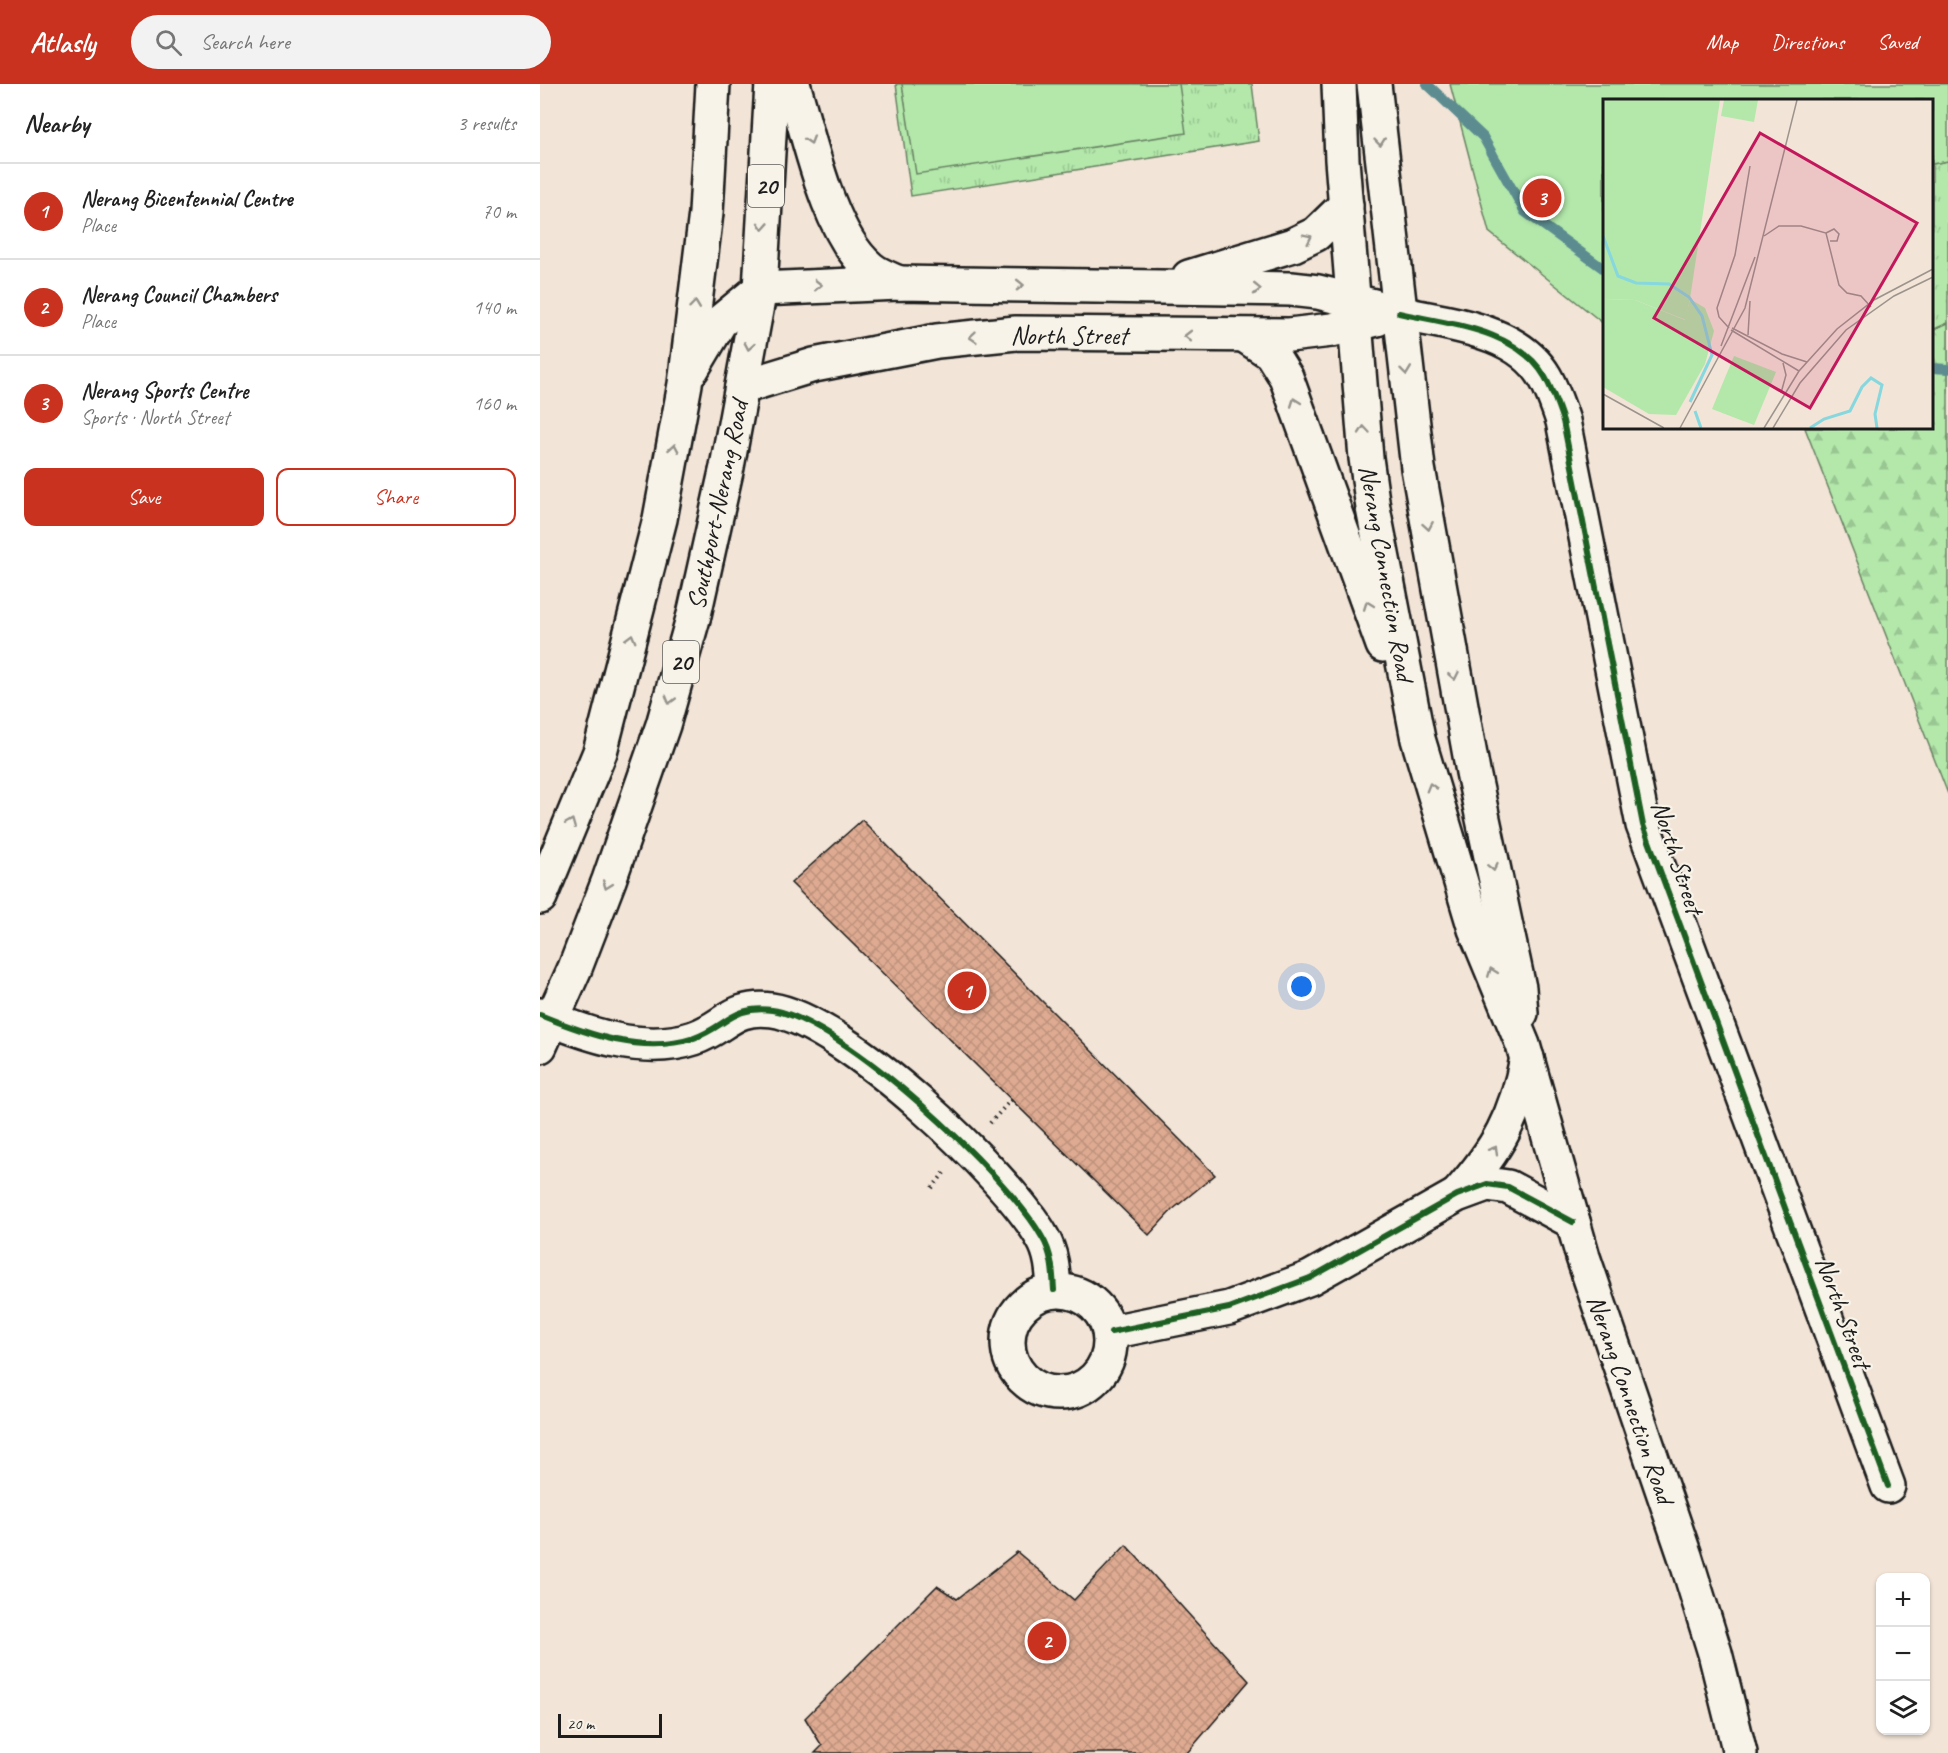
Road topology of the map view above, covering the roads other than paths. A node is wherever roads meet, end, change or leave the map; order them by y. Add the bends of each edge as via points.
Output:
1 (772, 84) edge
2 (793, 84) edge
3 (1339, 84) edge
4 (1374, 84) edge
5 (713, 87) edge
6 (1346, 205) junction
7 (899, 283) junction
8 (1152, 287) junction
9 (760, 289) junction
10 (1354, 312) junction
11 (1399, 313) junction
12 (1247, 337) junction
13 (686, 384) junction
14 (742, 387) junction
15 (1418, 739) junction
16 (540, 897) edge
17 (544, 1027) edge
18 (1525, 1052) junction
19 (1457, 1195) junction
20 (1573, 1222) junction
21 (1054, 1290) junction
22 (1111, 1332) junction
23 (1888, 1486) dead end
24 (1740, 1753) edge

1 -> 9 main road, Southport-Nerang Road / 20
2 -> 7 main road via 835,216 852,249 872,270
3 - 6 main road, Nerang Connection Road
4 -> 11 main road, Nerang Connection Road
13 -> 5 main road, Southport-Nerang Road / 20 via 705,213
8 -> 6 main road via 1293,245 1316,234
6 - 10 main road, Nerang Connection Road
7 -> 8 main road, North Street
9 -> 7 main road, North Street
8 -> 10 main road, North Street via 1318,292
9 - 13 main road via 720,322 696,359
9 -> 14 main road, Southport-Nerang Road / 20
10 - 11 main road, North Street
10 - 12 main road, North Street via 1289,336
15 -> 10 main road, Nerang Connection Road via 1373,508
11 -> 18 main road, Nerang Connection Road via 1418,468 1473,772 1519,988
11 - 23 main road, North Street via 1476,331 1513,345 1544,376 1555,399 1563,421 1643,825
12 -> 14 main road, North Street via 1016,333 937,341 814,365
15 -> 12 main road via 1286,376 1271,353
16 -> 13 main road, Southport-Nerang Road / 20 via 600,752 660,519
14 -> 17 main road, Southport-Nerang Road / 20 via 694,615 666,714 605,890
18 -> 15 main road, Nerang Connection Road via 1475,929
17 - 21 main road via 659,1045 695,1038 742,1010 774,1010 821,1028 902,1087 1026,1210 1052,1262
19 -> 18 main road via 1488,1159 1507,1128 1521,1090
18 - 20 main road, Nerang Connection Road
19 - 20 main road via 1487,1184 1502,1184
19 - 22 main road via 1310,1278 1229,1308
20 - 24 main road, Nerang Connection Road via 1685,1556
21 - 22 main road via 1079,1294 1100,1309
21 - 22 main road via 1027,1300 1010,1323 1007,1351 1020,1377 1044,1393 1073,1392 1103,1371 1110,1352

